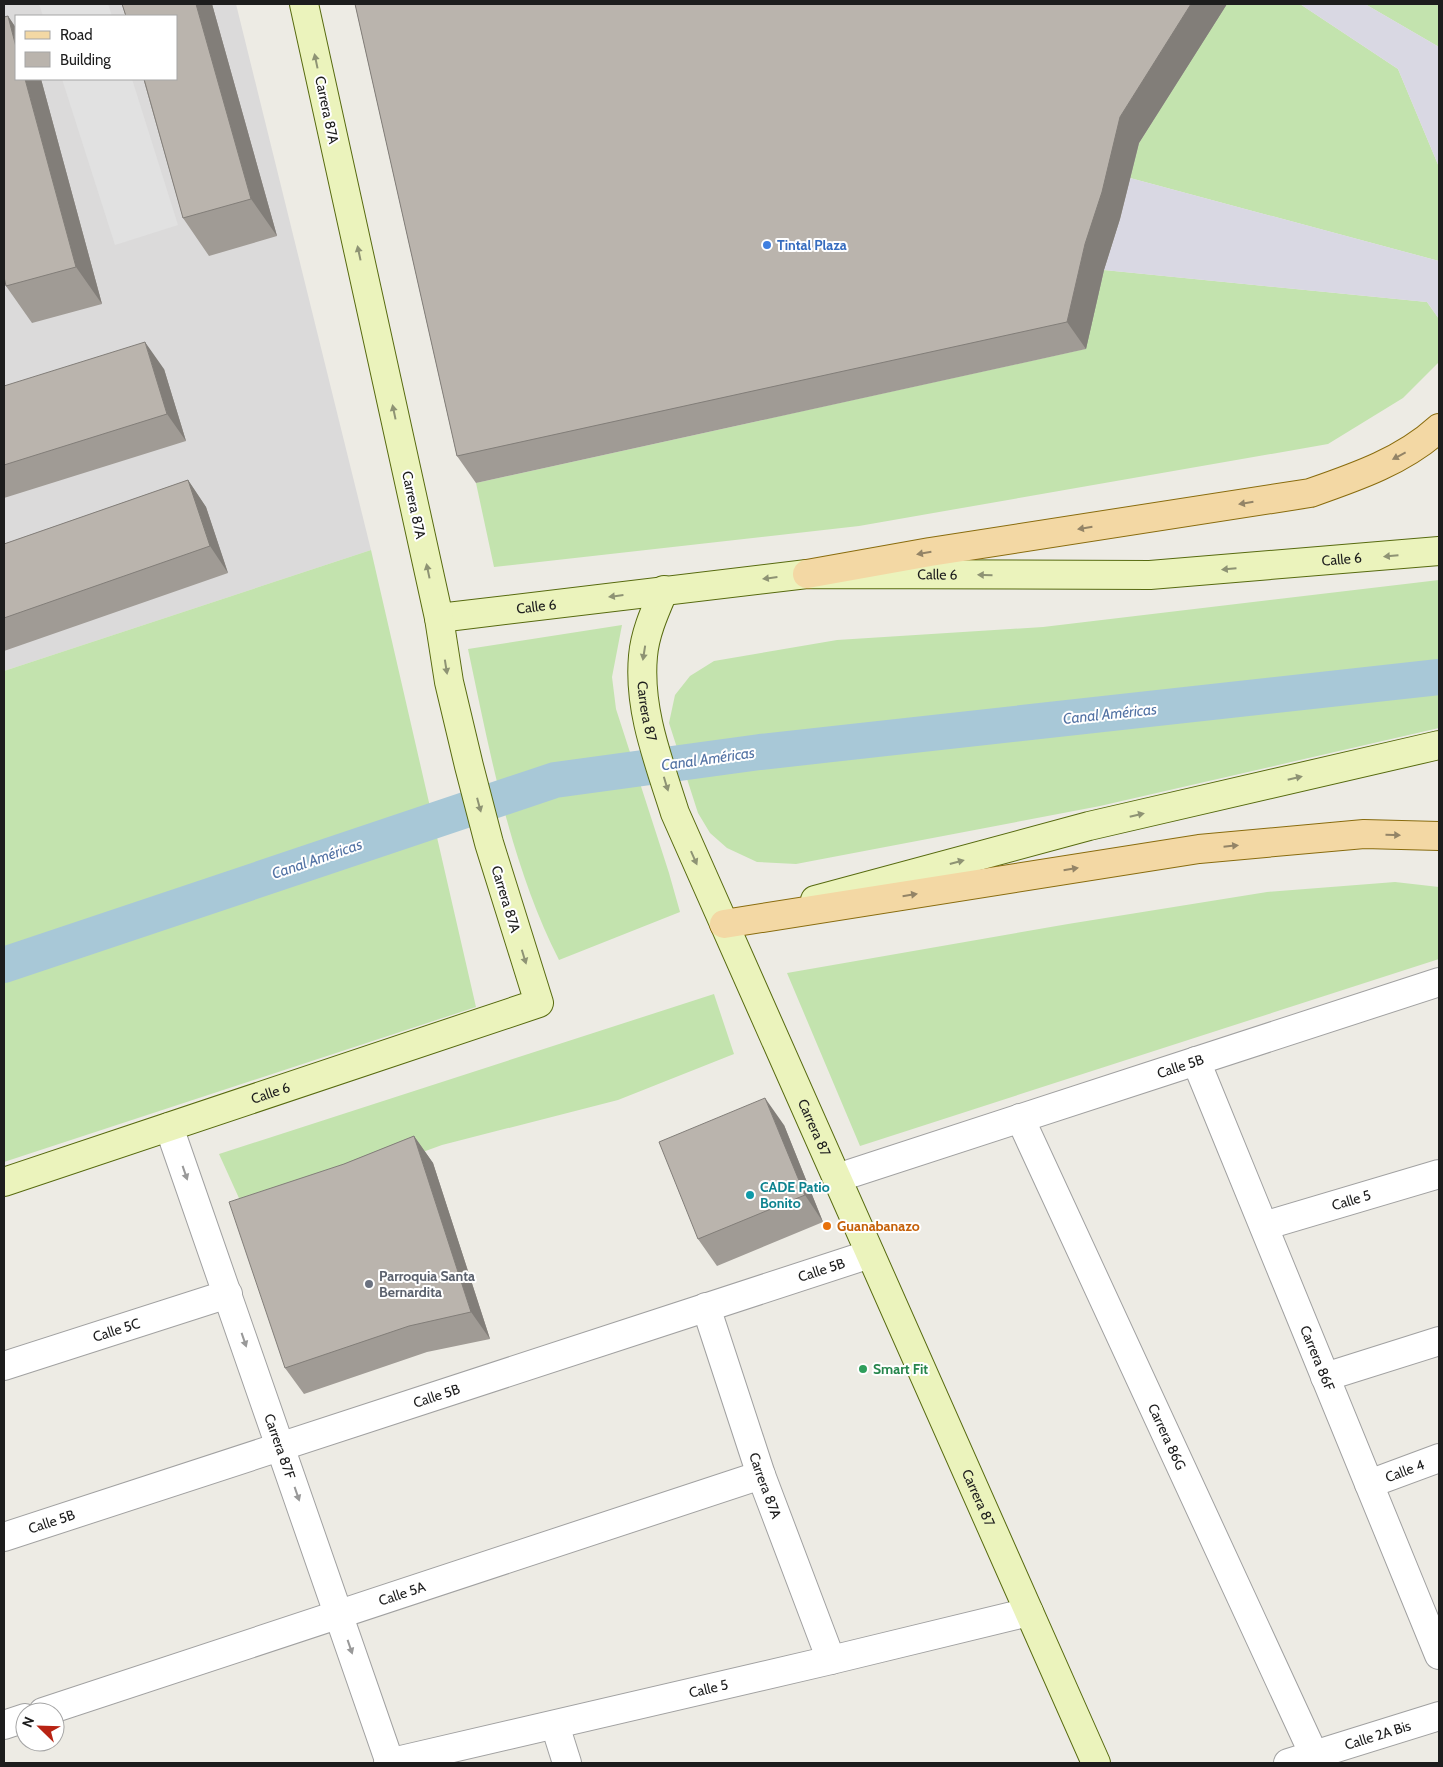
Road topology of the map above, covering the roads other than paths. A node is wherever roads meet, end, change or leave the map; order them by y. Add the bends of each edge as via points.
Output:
1 (304, 4) edge
2 (1439, 428) edge
3 (1439, 551) edge
4 (808, 574) junction
5 (664, 590) junction
6 (439, 618) junction
7 (1439, 745) edge
8 (1439, 836) edge
9 (724, 924) junction
10 (1439, 982) edge
11 (538, 1003) joint
12 (1196, 1061) junction
13 (1020, 1118) junction
14 (169, 1127) junction
15 (1439, 1174) edge
16 (837, 1178) junction
17 (4, 1182) edge
18 (1264, 1226) junction
19 (870, 1254) junction
20 (228, 1294) junction
21 (706, 1307) junction
22 (1439, 1341) edge
23 (4, 1366) edge
24 (1325, 1377) junction
25 (280, 1446) junction
26 (1439, 1458) edge
27 (761, 1475) junction
28 (1369, 1484) junction
29 (4, 1537) edge
30 (1029, 1612) junction
31 (339, 1614) junction
32 (1433, 1625) edge
33 (1439, 1654) edge
34 (831, 1660) junction
35 (65, 1705) edge
36 (1439, 1716) edge
37 (555, 1725) junction
38 (1314, 1755) junction
39 (389, 1763) edge
40 (567, 1763) edge
41 (1096, 1763) edge
42 (1288, 1763) edge

6 -> 1 street, Carrera 87A
2 -> 4 main road via 1422,443 1365,474 1310,493
3 -> 4 street, Calle 6 via 1150,575
4 -> 5 street, Calle 6
5 -> 6 street, Calle 6
5 -> 9 street, Carrera 87 via 651,621 643,655 642,689 647,722 675,813
6 -> 11 street, Carrera 87A via 449,682 469,766
9 -> 7 street via 1089,826
9 -> 8 main road via 1199,849 1364,834
9 - 16 street, Carrera 87
10 - 12 street, Calle 5B
11 - 14 street, Calle 6
12 - 13 street, Calle 5B
12 - 18 street, Carrera 86F
13 - 16 street, Calle 5B
13 - 38 street, Carrera 86G
14 - 17 street, Calle 6
14 -> 20 street, Carrera 87F
15 - 18 street, Calle 5
16 - 19 street, Carrera 87
18 - 24 street, Carrera 86F
19 - 21 street, Calle 5B
19 - 30 street, Carrera 87
20 - 23 street, Calle 5C
20 -> 25 street, Carrera 87F
21 - 25 street, Calle 5B
21 - 27 street, Carrera 87A
22 - 24 street
24 - 28 street, Carrera 86F
25 - 29 street, Calle 5B
25 -> 31 street, Carrera 87F
26 - 28 street, Calle 4
27 - 31 street, Calle 5A
27 - 34 street, Carrera 87A
28 - 32 street, Carrera 86F
30 - 34 street, Calle 5
30 - 41 street, Carrera 87
31 - 35 street, Calle 5A
31 -> 39 street, Carrera 87F
32 - 33 street, Carrera 86F
34 - 37 street, Calle 5
36 - 38 street, Calle 2A Bis
37 - 39 street, Calle 5
37 - 40 street
38 - 42 street, Calle 2A Bis

